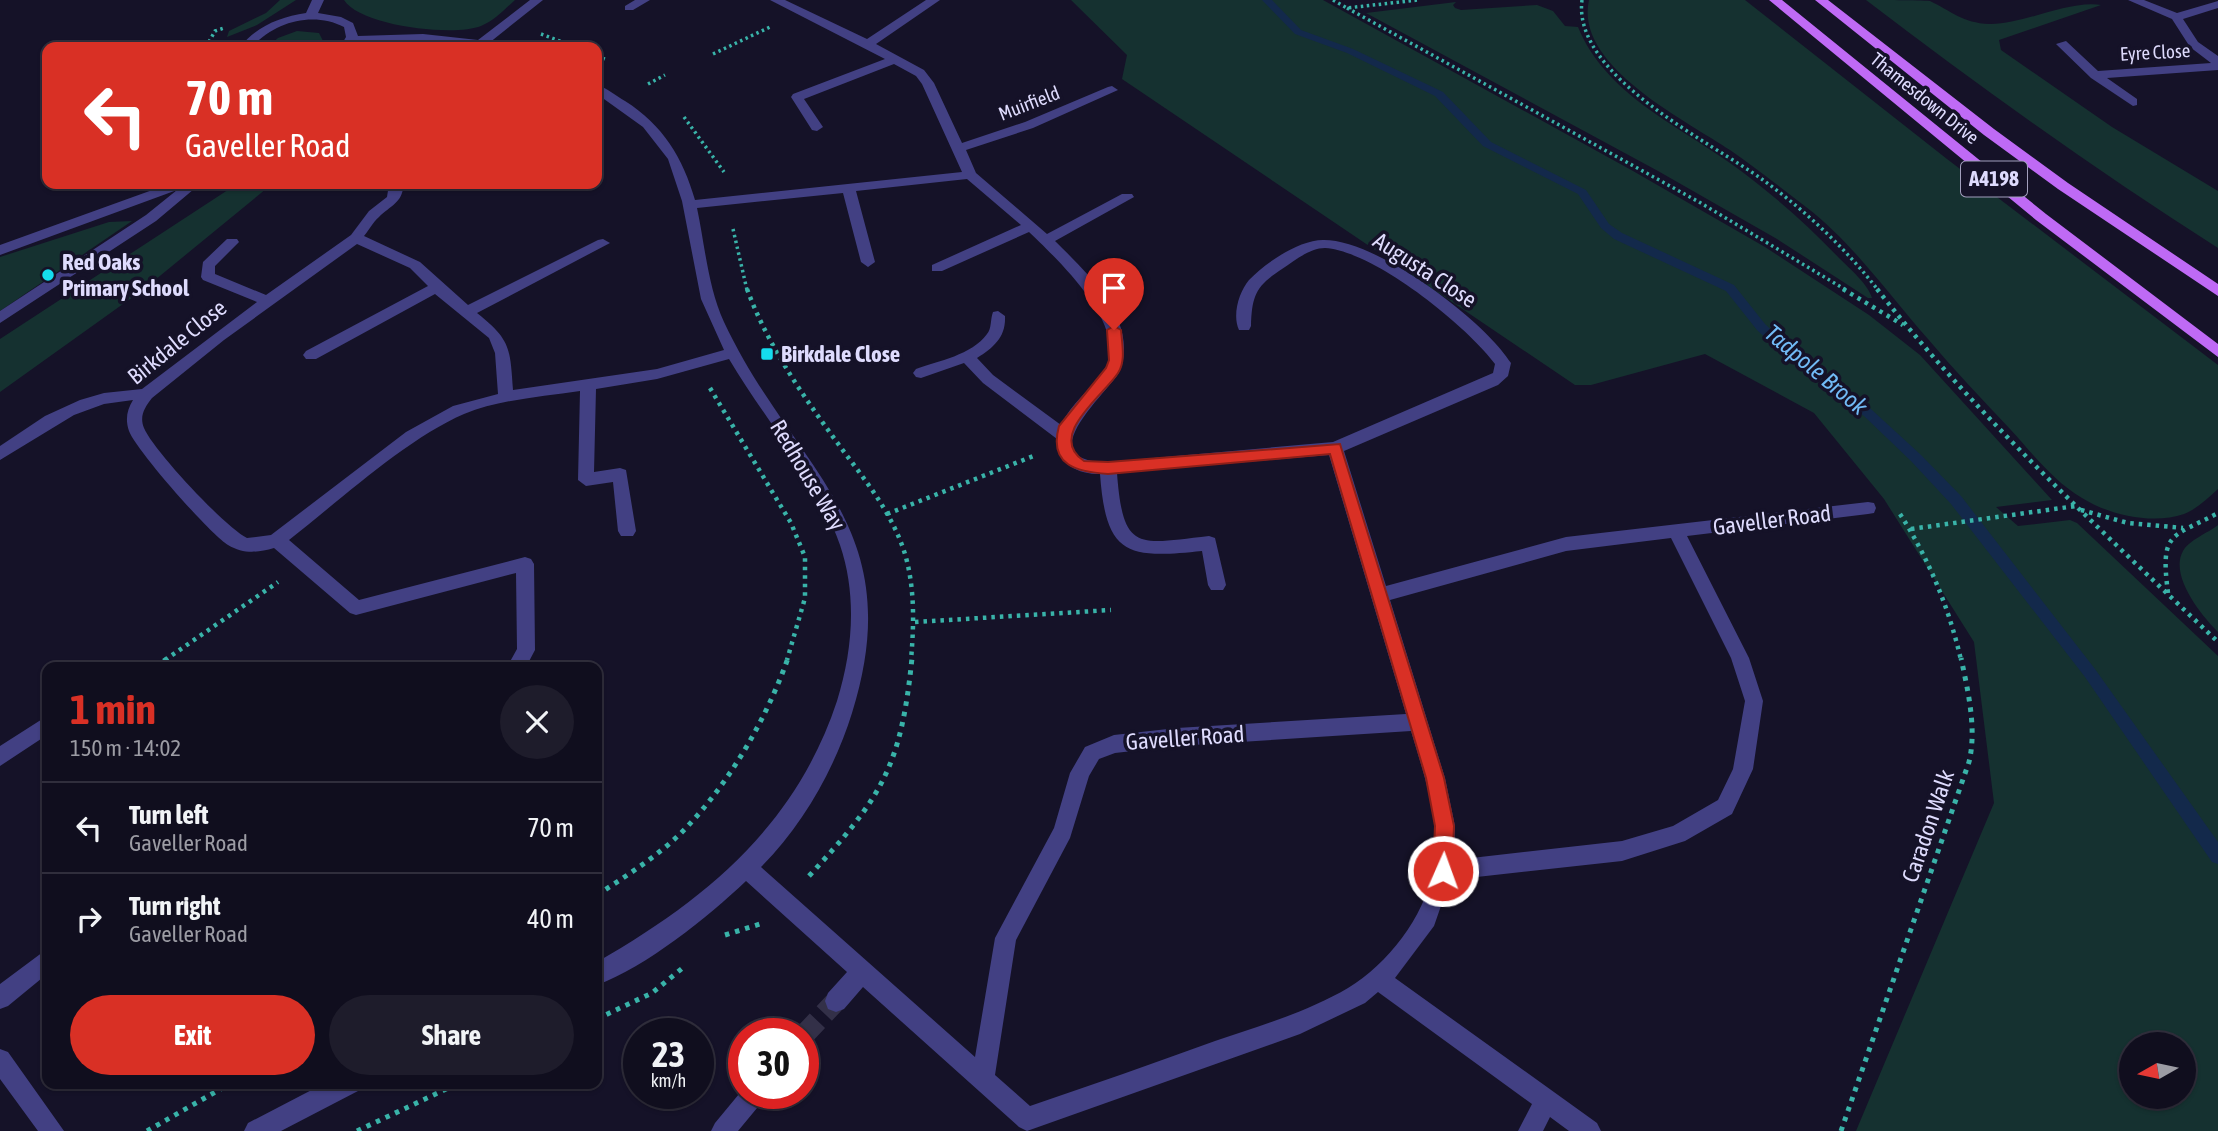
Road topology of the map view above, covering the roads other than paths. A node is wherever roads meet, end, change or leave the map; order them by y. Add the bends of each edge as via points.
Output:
1 (318, 0) edge
2 (537, 0) edge
3 (644, 0) edge
4 (776, 0) edge
5 (934, 0) edge
6 (1775, 0) edge
7 (1821, 0) edge
8 (2134, 0) edge
9 (2218, 4) edge
10 (629, 8) dead end
11 (310, 17) junction
12 (2176, 17) junction
13 (249, 42) edge
14 (349, 42) edge
15 (378, 42) edge
16 (457, 42) edge
17 (483, 42) edge
18 (869, 44) junction
19 (2062, 44) dead end
20 (895, 59) junction
21 (2218, 64) edge
22 (2095, 75) junction
23 (1112, 90) dead end
24 (602, 92) edge
25 (2133, 102) dead end
26 (817, 127) dead end
27 (959, 148) junction
28 (970, 175) junction
29 (848, 188) junction
30 (167, 189) edge
31 (187, 189) edge
32 (397, 189) edge
33 (1127, 197) dead end
34 (690, 205) junction
35 (1029, 227) junction
36 (356, 238) junction
37 (1044, 241) junction
38 (232, 243) dead end
39 (603, 243) dead end
40 (0, 250) edge
41 (868, 262) dead end
42 (937, 268) dead end
43 (437, 287) junction
44 (2218, 291) edge
45 (268, 301) junction
46 (466, 312) junction
47 (998, 316) dead end
48 (0, 318) edge
49 (1244, 326) dead end
50 (2218, 352) edge
51 (731, 353) junction
52 (311, 355) dead end
53 (966, 356) junction
54 (922, 373) dead end
55 (588, 384) junction
56 (146, 394) junction
57 (506, 397) junction
58 (1064, 440) junction
59 (1335, 448) junction
60 (0, 454) edge
61 (1108, 468) junction
62 (1868, 509) dead end
63 (627, 531) dead end
64 (1676, 531) junction
65 (277, 540) junction
66 (1217, 585) dead end
67 (1380, 595) junction
68 (519, 662) edge
69 (1418, 722) junction
70 (42, 728) edge
71 (0, 757) edge
72 (747, 868) junction
73 (1443, 871) junction
74 (42, 964) edge
75 (602, 971) edge
76 (863, 971) junction
77 (1377, 978) junction
78 (0, 998) edge
79 (836, 1001) tunnel mouth
80 (0, 1060) edge
81 (983, 1079) junction
82 (338, 1089) edge
83 (1546, 1101) junction
84 (741, 1109) edge
85 (1022, 1125) edge
86 (52, 1131) edge
87 (256, 1131) edge
88 (723, 1131) edge
89 (1530, 1131) edge
90 (1589, 1131) edge

1 - 11 street
2 - 17 street
3 - 10 street
4 - 18 street
5 - 18 street
6 - 50 main road, Thamesdown Drive / A4198 via 2040,218
7 - 44 main road, Thamesdown Drive / A4198 via 2010,147
8 - 12 street, Eyre Close
9 - 12 street, Eyre Close
11 - 13 street via 268,29
11 - 14 street via 345,22 352,30
12 - 21 street, Eyre Close via 2194,44
15 - 16 street
18 - 20 street
19 - 22 street
20 - 26 street via 797,97
20 - 27 street via 928,83
21 - 22 street, Eyre Close
22 - 25 street
23 - 27 street, Muirfield
24 - 34 street, Redhouse Way via 649,124 667,144 681,170
27 - 28 street
28 - 29 street
28 - 35 street
29 - 34 street
29 - 41 street
30 - 40 street
31 - 48 street via 151,218
32 - 36 street, Birkdale Close
33 - 37 street
34 - 51 street, Redhouse Way via 703,278
35 - 37 street
35 - 42 street
36 - 43 street via 415,265
36 - 45 street, Birkdale Close
37 - 58 street via 1105,311 1116,344 1113,370 1066,426
38 - 45 street via 208,265 208,277
39 - 46 street
43 - 46 street
43 - 52 street
45 - 56 street, Birkdale Close
46 - 57 street via 495,335 503,353
47 - 53 street via 998,330 991,343
49 - 59 street, Augusta Close via 1244,304 1254,281 1304,249 1332,244 1354,251 1451,308 1503,363 1500,376 1493,381
51 - 55 street via 657,374
51 - 72 street, Redhouse Way via 840,524 857,569 861,624 857,664 826,758 793,816
53 - 54 street
53 - 58 street
55 - 57 street
55 - 63 street via 586,480 620,474
56 - 60 street via 109,395 74,407
56 - 65 street, Birkdale Close via 136,408 137,431 199,507 230,538 244,545
57 - 65 street via 459,411 412,436
58 - 61 street via 1070,457 1081,466
59 - 61 street
59 - 67 street
61 - 66 street via 1114,520 1125,538 1151,547 1209,543
62 - 64 street, Gaveller Road
64 - 67 street, Gaveller Road via 1566,544
64 - 73 street, Gaveller Road via 1740,658 1754,701 1743,769 1725,807 1678,834 1622,851
65 - 68 street via 356,608 525,564 526,650
67 - 69 street
69 - 73 street via 1445,826
69 - 81 street, Gaveller Road via 1177,737 1114,744 1092,753 1080,773 1063,831 1006,938
70 - 71 street
72 - 75 street, Redhouse Way via 701,909
72 - 76 street
73 - 77 street via 1426,919 1394,965
74 - 78 street
76 - 79 street
76 - 81 street
77 - 83 street
77 - 85 street via 1357,995 1300,1023
80 - 86 street
81 - 85 street
82 - 87 street
83 - 89 street
83 - 90 street
84 - 88 street

